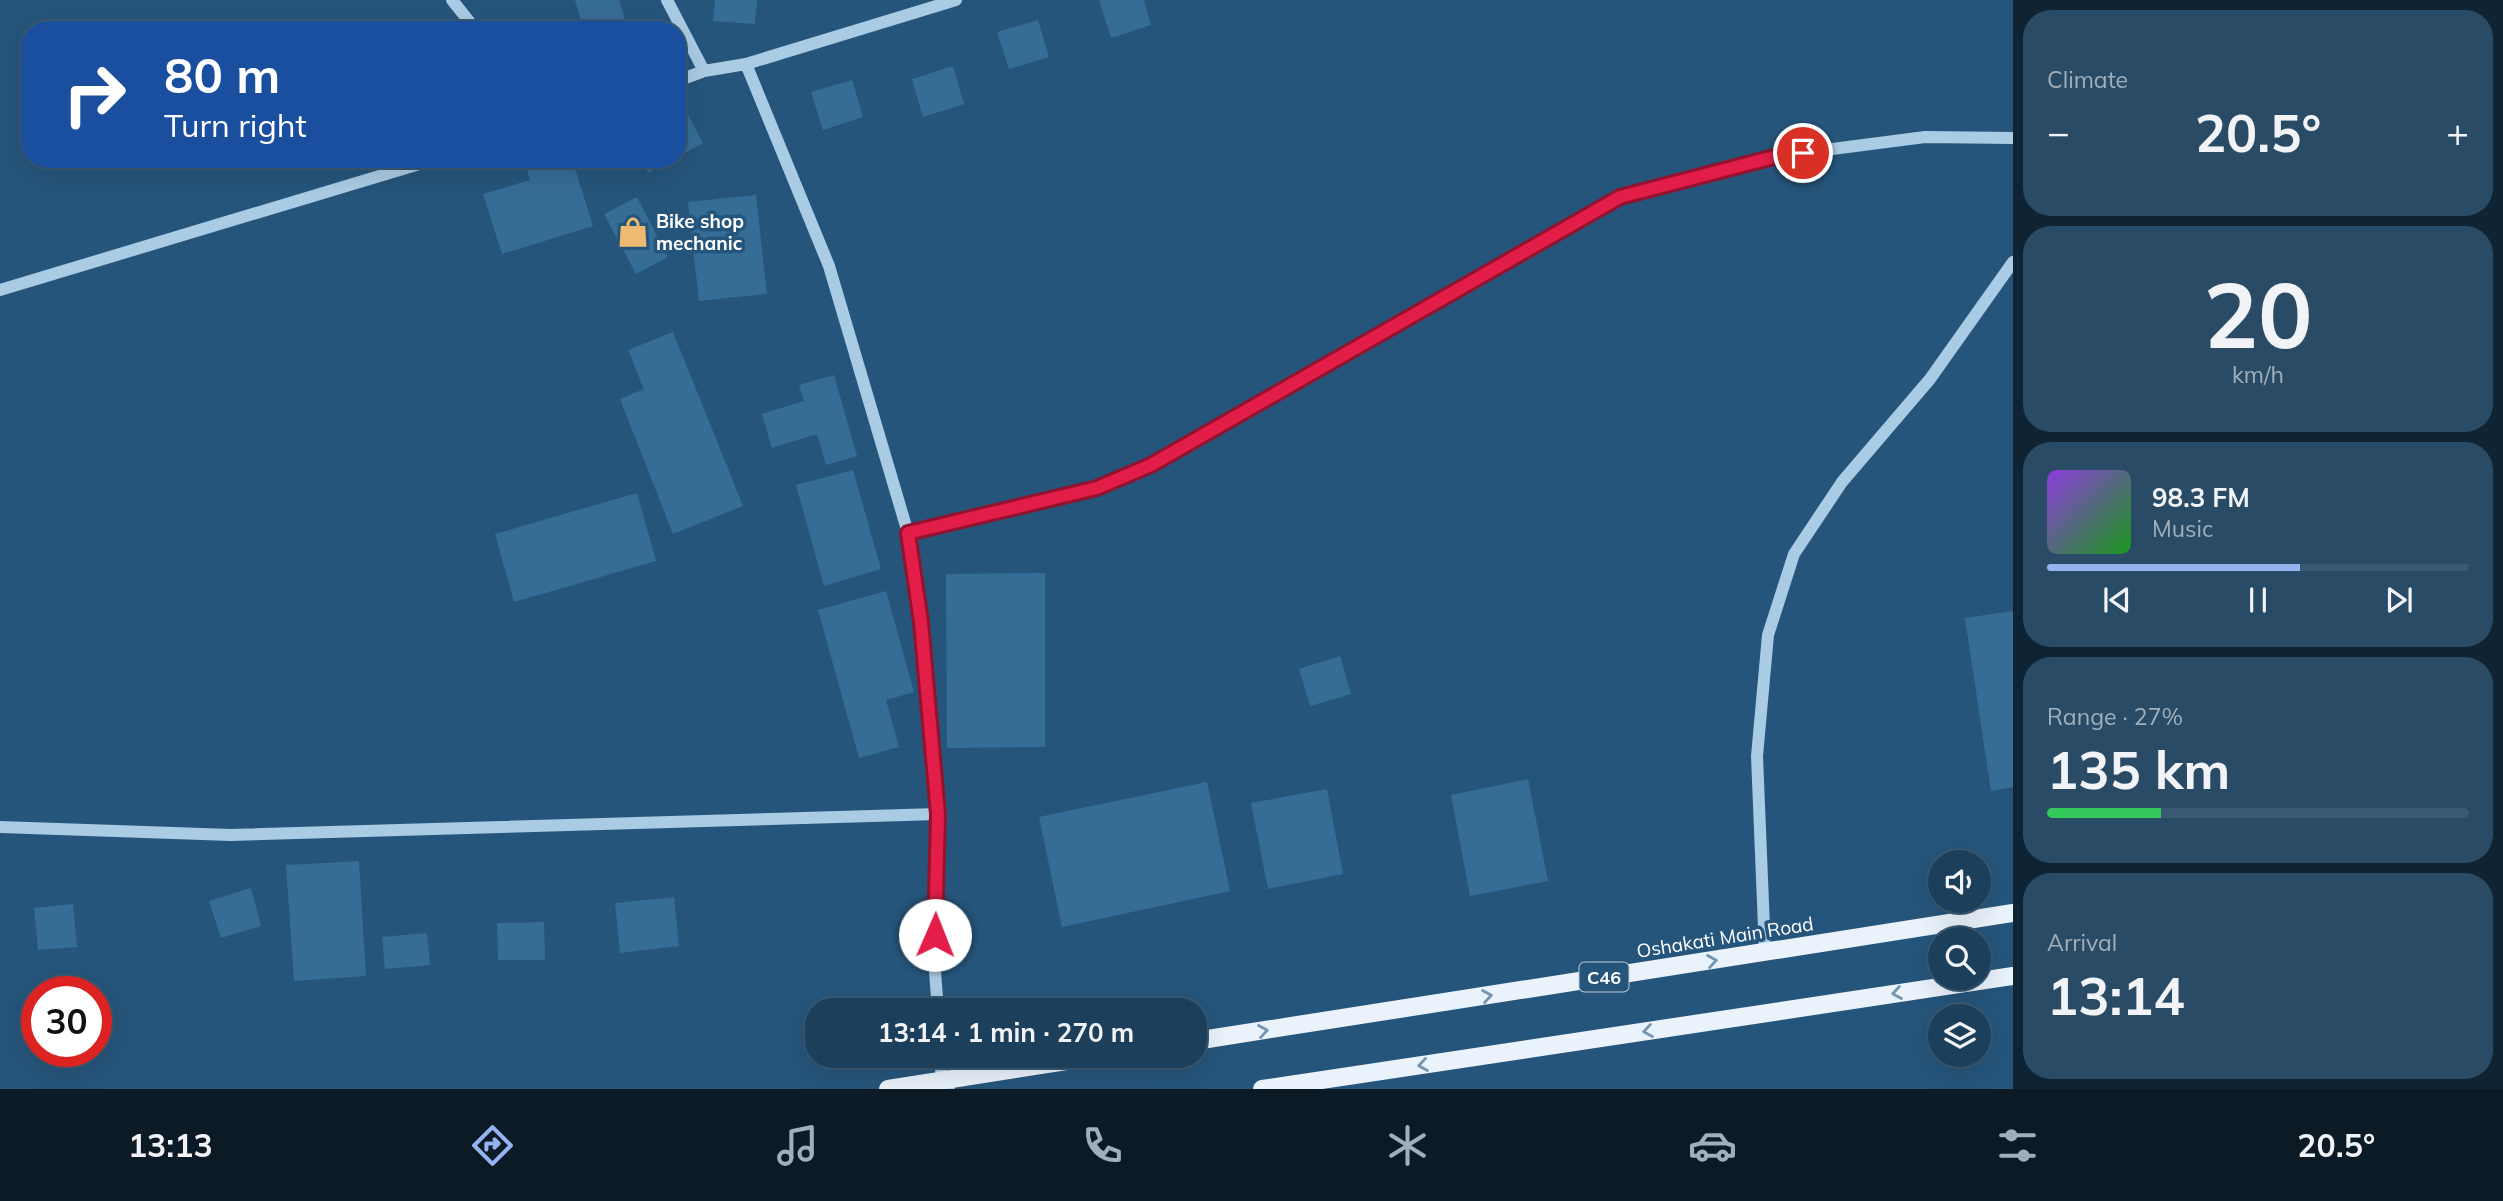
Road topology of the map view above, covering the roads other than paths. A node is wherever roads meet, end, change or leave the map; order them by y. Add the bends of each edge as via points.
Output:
1 (452, 0) edge
2 (667, 0) edge
3 (956, 0) edge
4 (469, 21) edge
5 (678, 21) edge
6 (686, 36) edge
7 (746, 64) junction
8 (704, 71) junction
9 (686, 78) edge
10 (2013, 138) edge
11 (406, 168) edge
12 (2013, 262) edge
13 (0, 290) edge
14 (908, 533) junction
15 (938, 814) junction
16 (0, 827) edge
17 (2013, 913) edge
18 (1765, 952) junction
19 (2013, 976) edge
20 (937, 998) edge
21 (1207, 1039) edge
22 (1036, 1068) edge
23 (945, 1085) edge
24 (888, 1089) edge
25 (1262, 1089) edge

1 - 4 street
2 - 5 street
3 - 7 street
6 - 8 street
7 - 8 street
7 - 14 street via 829,266
8 - 9 street
10 - 14 street via 1925,137 1778,156 1620,197 1151,465 1097,488
11 - 13 street
12 - 18 street via 1930,379 1842,482 1794,554 1768,635 1757,755
14 - 15 street
15 - 16 street via 231,835
15 - 20 street
17 - 18 main road, Oshakati Main Road / C46
21 -> 18 main road, Oshakati Main Road / C46
19 -> 25 main road
22 - 23 main road
23 - 24 main road

